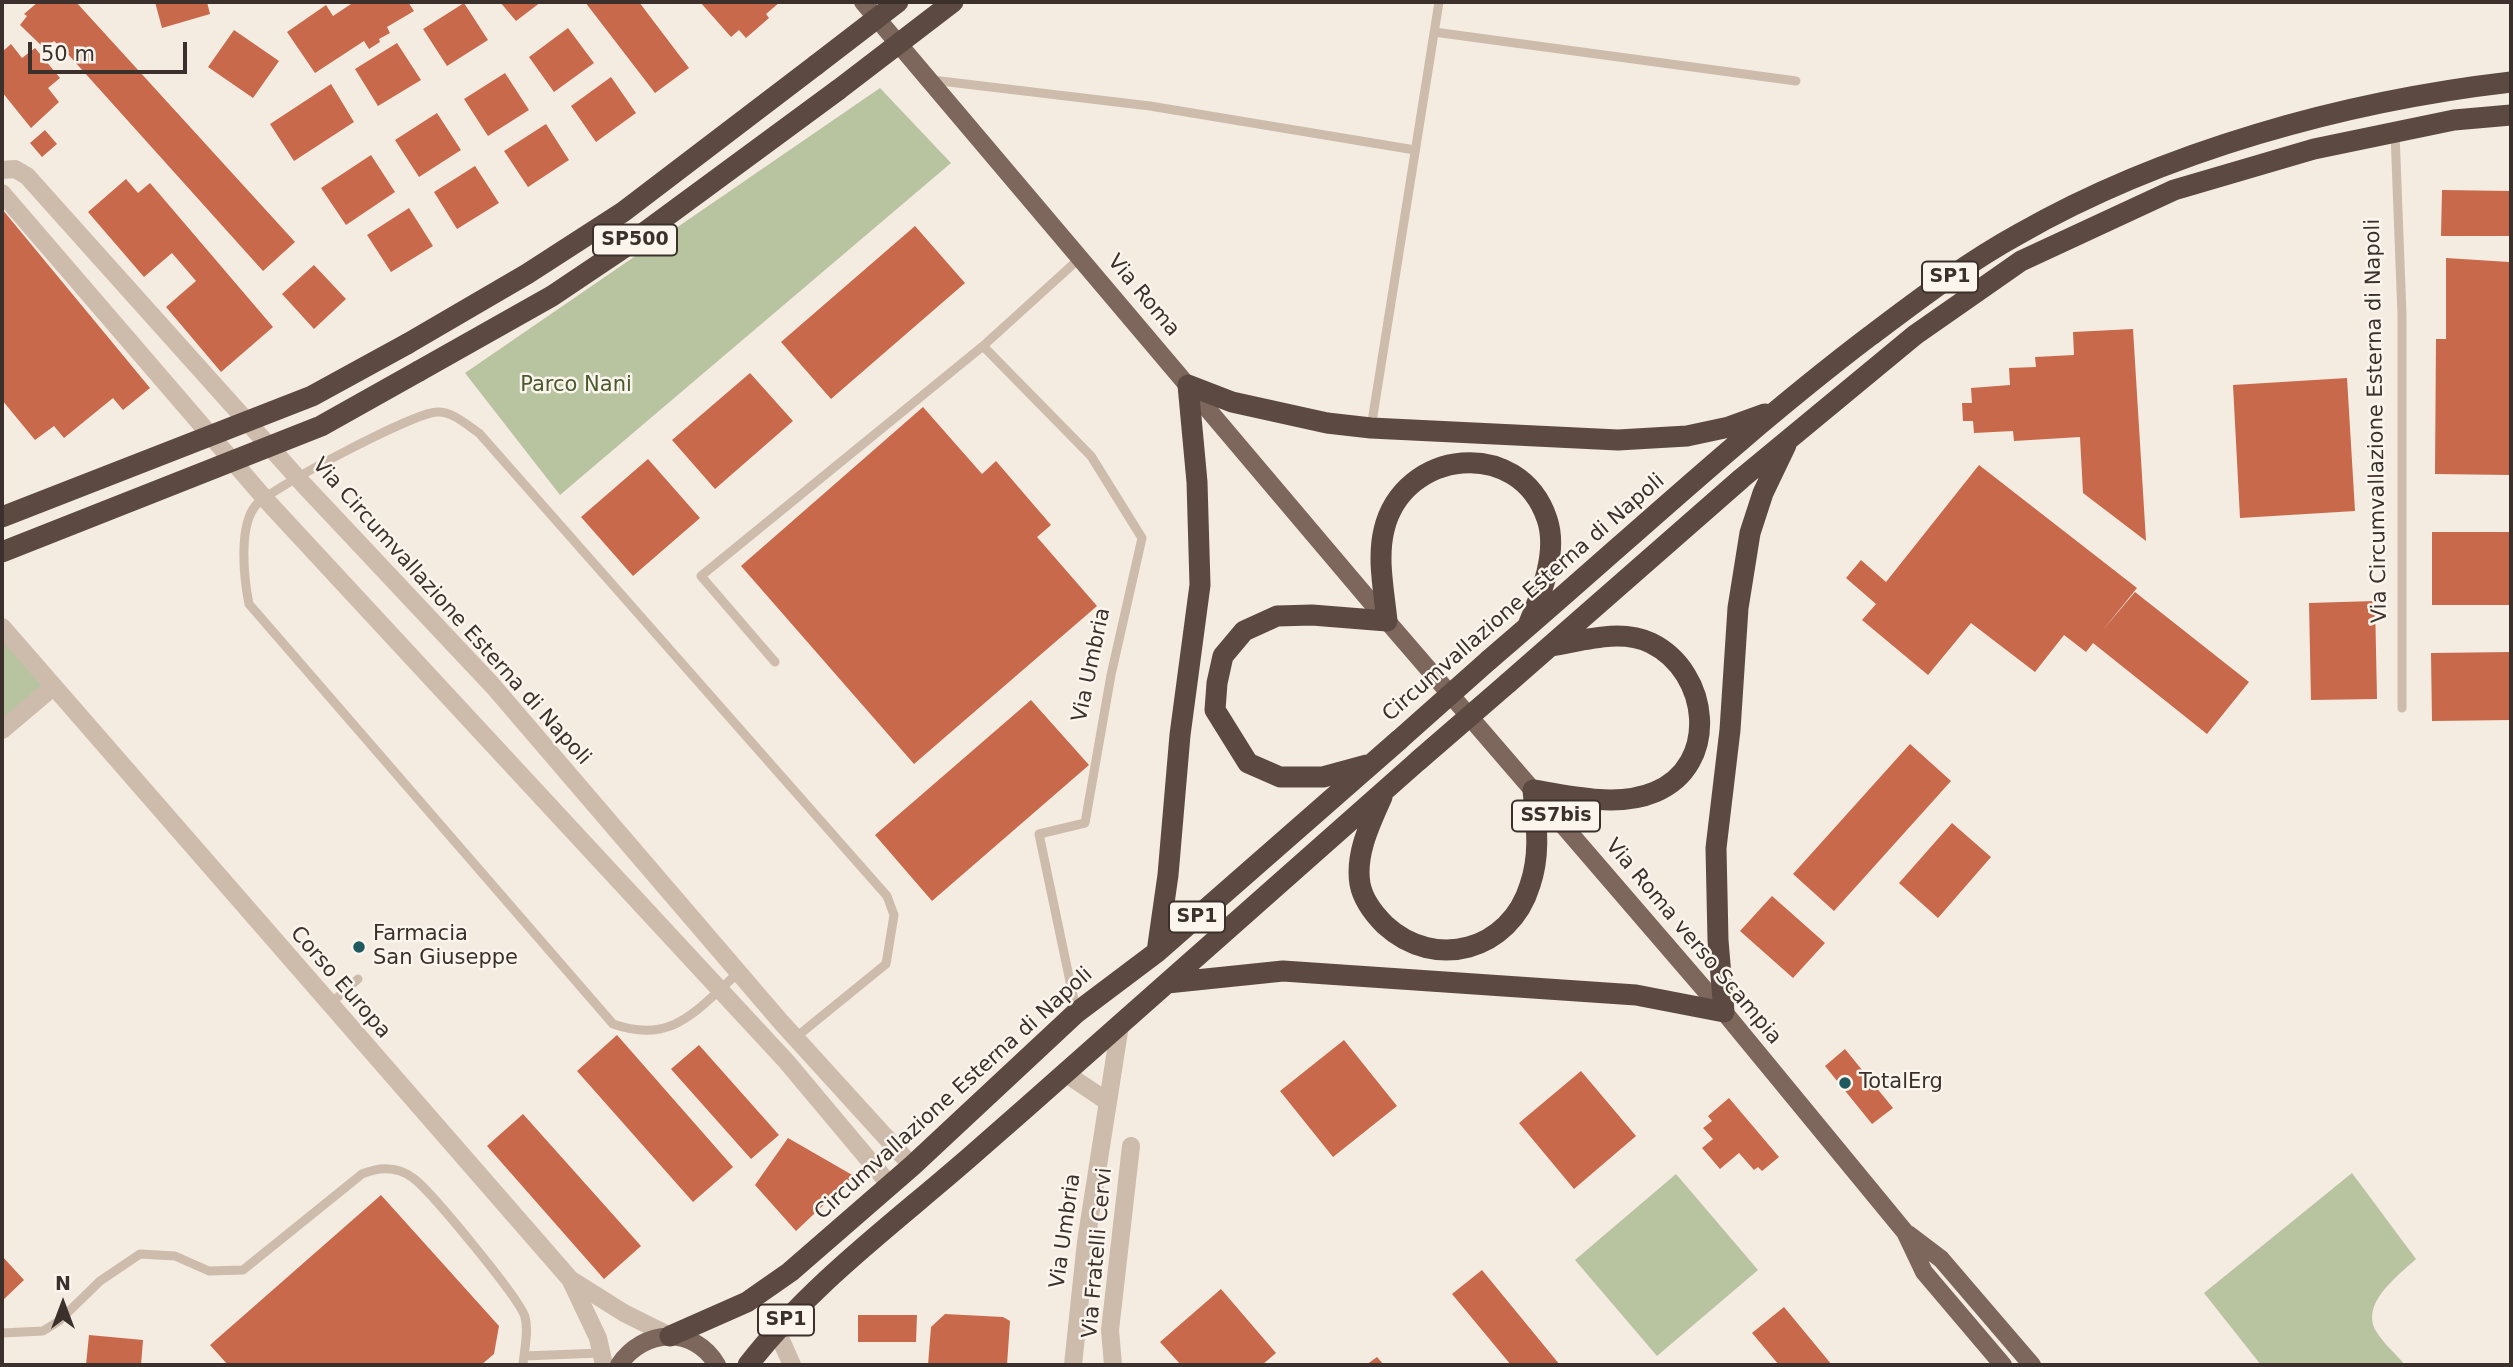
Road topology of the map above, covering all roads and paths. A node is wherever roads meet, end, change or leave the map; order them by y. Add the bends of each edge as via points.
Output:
1 (863, 2) edge
2 (898, 2) edge
3 (953, 2) edge
4 (1439, 2) edge
5 (1434, 32) junction
6 (929, 80) junction
7 (1796, 81) dead end
8 (2511, 82) edge
9 (2511, 115) edge
10 (2395, 133) junction
11 (1415, 150) junction
12 (2, 170) edge
13 (2, 193) edge
14 (1080, 258) junction
15 (983, 346) junction
16 (1188, 385) junction
17 (1776, 410) junction
18 (1371, 428) junction
19 (1788, 440) junction
20 (298, 479) junction
21 (265, 499) junction
22 (2, 517) edge
23 (2, 552) edge
24 (1387, 621) junction
25 (2, 627) edge
26 (1527, 628) junction
27 (1549, 647) junction
28 (775, 663) dead end
29 (53, 687) junction
30 (2402, 708) dead end
31 (2, 730) edge
32 (1373, 763) junction
33 (1386, 790) junction
34 (1533, 790) junction
35 (1157, 952) junction
36 (738, 973) junction
37 (358, 979) dead end
38 (1167, 983) junction
39 (719, 990) junction
40 (329, 1005) junction
41 (1724, 1012) junction
42 (1076, 1013) junction
43 (1120, 1025) junction
44 (795, 1038) junction
45 (1065, 1073) junction
46 (1108, 1102) junction
47 (1131, 1146) dead end
48 (912, 1166) junction
49 (890, 1185) junction
50 (1905, 1232) junction
51 (570, 1279) junction
52 (776, 1329) junction
53 (2, 1334) edge
54 (670, 1336) junction
55 (603, 1359) edge
56 (524, 1361) edge
57 (619, 1365) edge
58 (717, 1365) edge
59 (748, 1365) edge
60 (792, 1365) edge
61 (1073, 1365) edge
62 (1113, 1365) edge
63 (2003, 1365) edge
64 (2032, 1365) edge

1 - 6 main road, Via Roma
2 - 22 highway, SP500, bridge via 623,212 407,344 312,396
3 - 23 highway, SP500, bridge via 552,296 321,426
4 - 5 lane
5 - 7 lane
5 - 11 lane
6 - 11 lane via 1150,106
6 - 14 main road, Via Roma
8 - 17 highway, Circumvallazione Esterna di Napoli / SP1 via 2344,113 2265,133 2081,201 2019,233 1937,286
9 - 10 highway, SP1 via 2454,120
10 - 19 highway, SP1 via 2314,149 2174,190 2021,261 1915,335
10 - 30 lane, Via Circumvallazione Esterna di Napoli via 2402,315
11 - 18 lane
12 - 20 street, Via Circumvallazione Esterna di Napoli via 15,169 27,176
13 - 21 street
14 - 15 lane
14 - 16 main road, Via Roma
15 - 28 lane via 701,576
15 - 42 lane, Via Umbria via 1091,456 1142,538 1111,675 1085,823 1039,834
16 - 18 highway via 1232,402 1327,424
16 - 24 main road, Via Roma
16 - 35 highway via 1200,585
17 - 18 highway via 1687,436 1618,440
17 - 26 highway, Circumvallazione Esterna di Napoli / SP1
19 - 27 highway, SP1
19 - 41 highway via 1750,533 1738,608 1716,848
20 - 21 lane
20 - 36 street, Via Circumvallazione Esterna di Napoli via 493,686
20 - 44 lane via 410,418 438,411 459,418 479,433 887,896 894,915 886,964
21 - 39 street
21 - 39 lane via 256,505 246,529 244,582 249,604 613,1024 632,1031 670,1029
24 - 26 highway via 1380,563 1384,528 1402,492 1422,475 1466,460 1489,463 1517,478 1536,497 1548,520 1549,557 1541,596
24 - 32 highway via 1277,616 1244,631 1223,656 1216,683 1215,710 1248,763 1280,776 1324,776
24 - 34 main road, Via Roma verso Scampia / SS7bis
25 - 29 street, Corso Europa
26 - 32 highway, Circumvallazione Esterna di Napoli / SP1, bridge
27 - 33 highway, SP1, bridge
27 - 34 highway via 1621,635 1649,642 1672,656 1692,681 1700,732 1691,759 1676,780 1654,793 1596,799
29 - 31 street
29 - 40 street, Corso Europa
32 - 35 highway, Circumvallazione Esterna di Napoli / SP1
33 - 34 highway via 1359,862 1360,887 1374,914 1396,935 1420,947 1454,951 1491,940 1517,914 1530,887 1538,850
33 - 38 highway, SP1
34 - 41 main road, Via Roma verso Scampia / SS7bis
35 - 42 highway, Circumvallazione Esterna di Napoli / SP1
36 - 39 lane
36 - 44 street, Via Circumvallazione Esterna di Napoli
37 - 40 lane
38 - 41 highway via 1283,971 1636,995
38 - 43 highway, SP1
39 - 49 street via 786,1061
40 - 51 street, Corso Europa
41 - 50 main road, Via Roma verso Scampia / SS7bis
42 - 48 highway, Circumvallazione Esterna di Napoli / SP1
43 - 45 highway, SP1
43 - 46 street, Via Umbria
44 - 48 street, Via Circumvallazione Esterna di Napoli
45 - 46 street
45 - 52 highway, SP1 via 828,1278
46 - 61 street, Via Umbria
47 - 62 street, Via Fratelli Cervi via 1110,1330
48 - 49 highway, Circumvallazione Esterna di Napoli / SP1
49 - 54 highway, Circumvallazione Esterna di Napoli / SP1 via 790,1272 747,1301
50 - 63 main road, Via Roma verso Scampia via 1924,1272
50 - 64 main road, Via Roma verso Scampia via 1941,1259
51 - 54 street, Corso Europa
51 - 55 street
52 - 59 highway, SP1
52 - 60 street
53 - 56 lane via 43,1331 100,1281 140,1254 175,1256 209,1271 243,1269 362,1174 378,1168 412,1177 432,1195 513,1297 525,1316
54 - 57 main road via 639,1344
54 - 58 main road via 704,1348
55 - 56 lane via 580,1356

